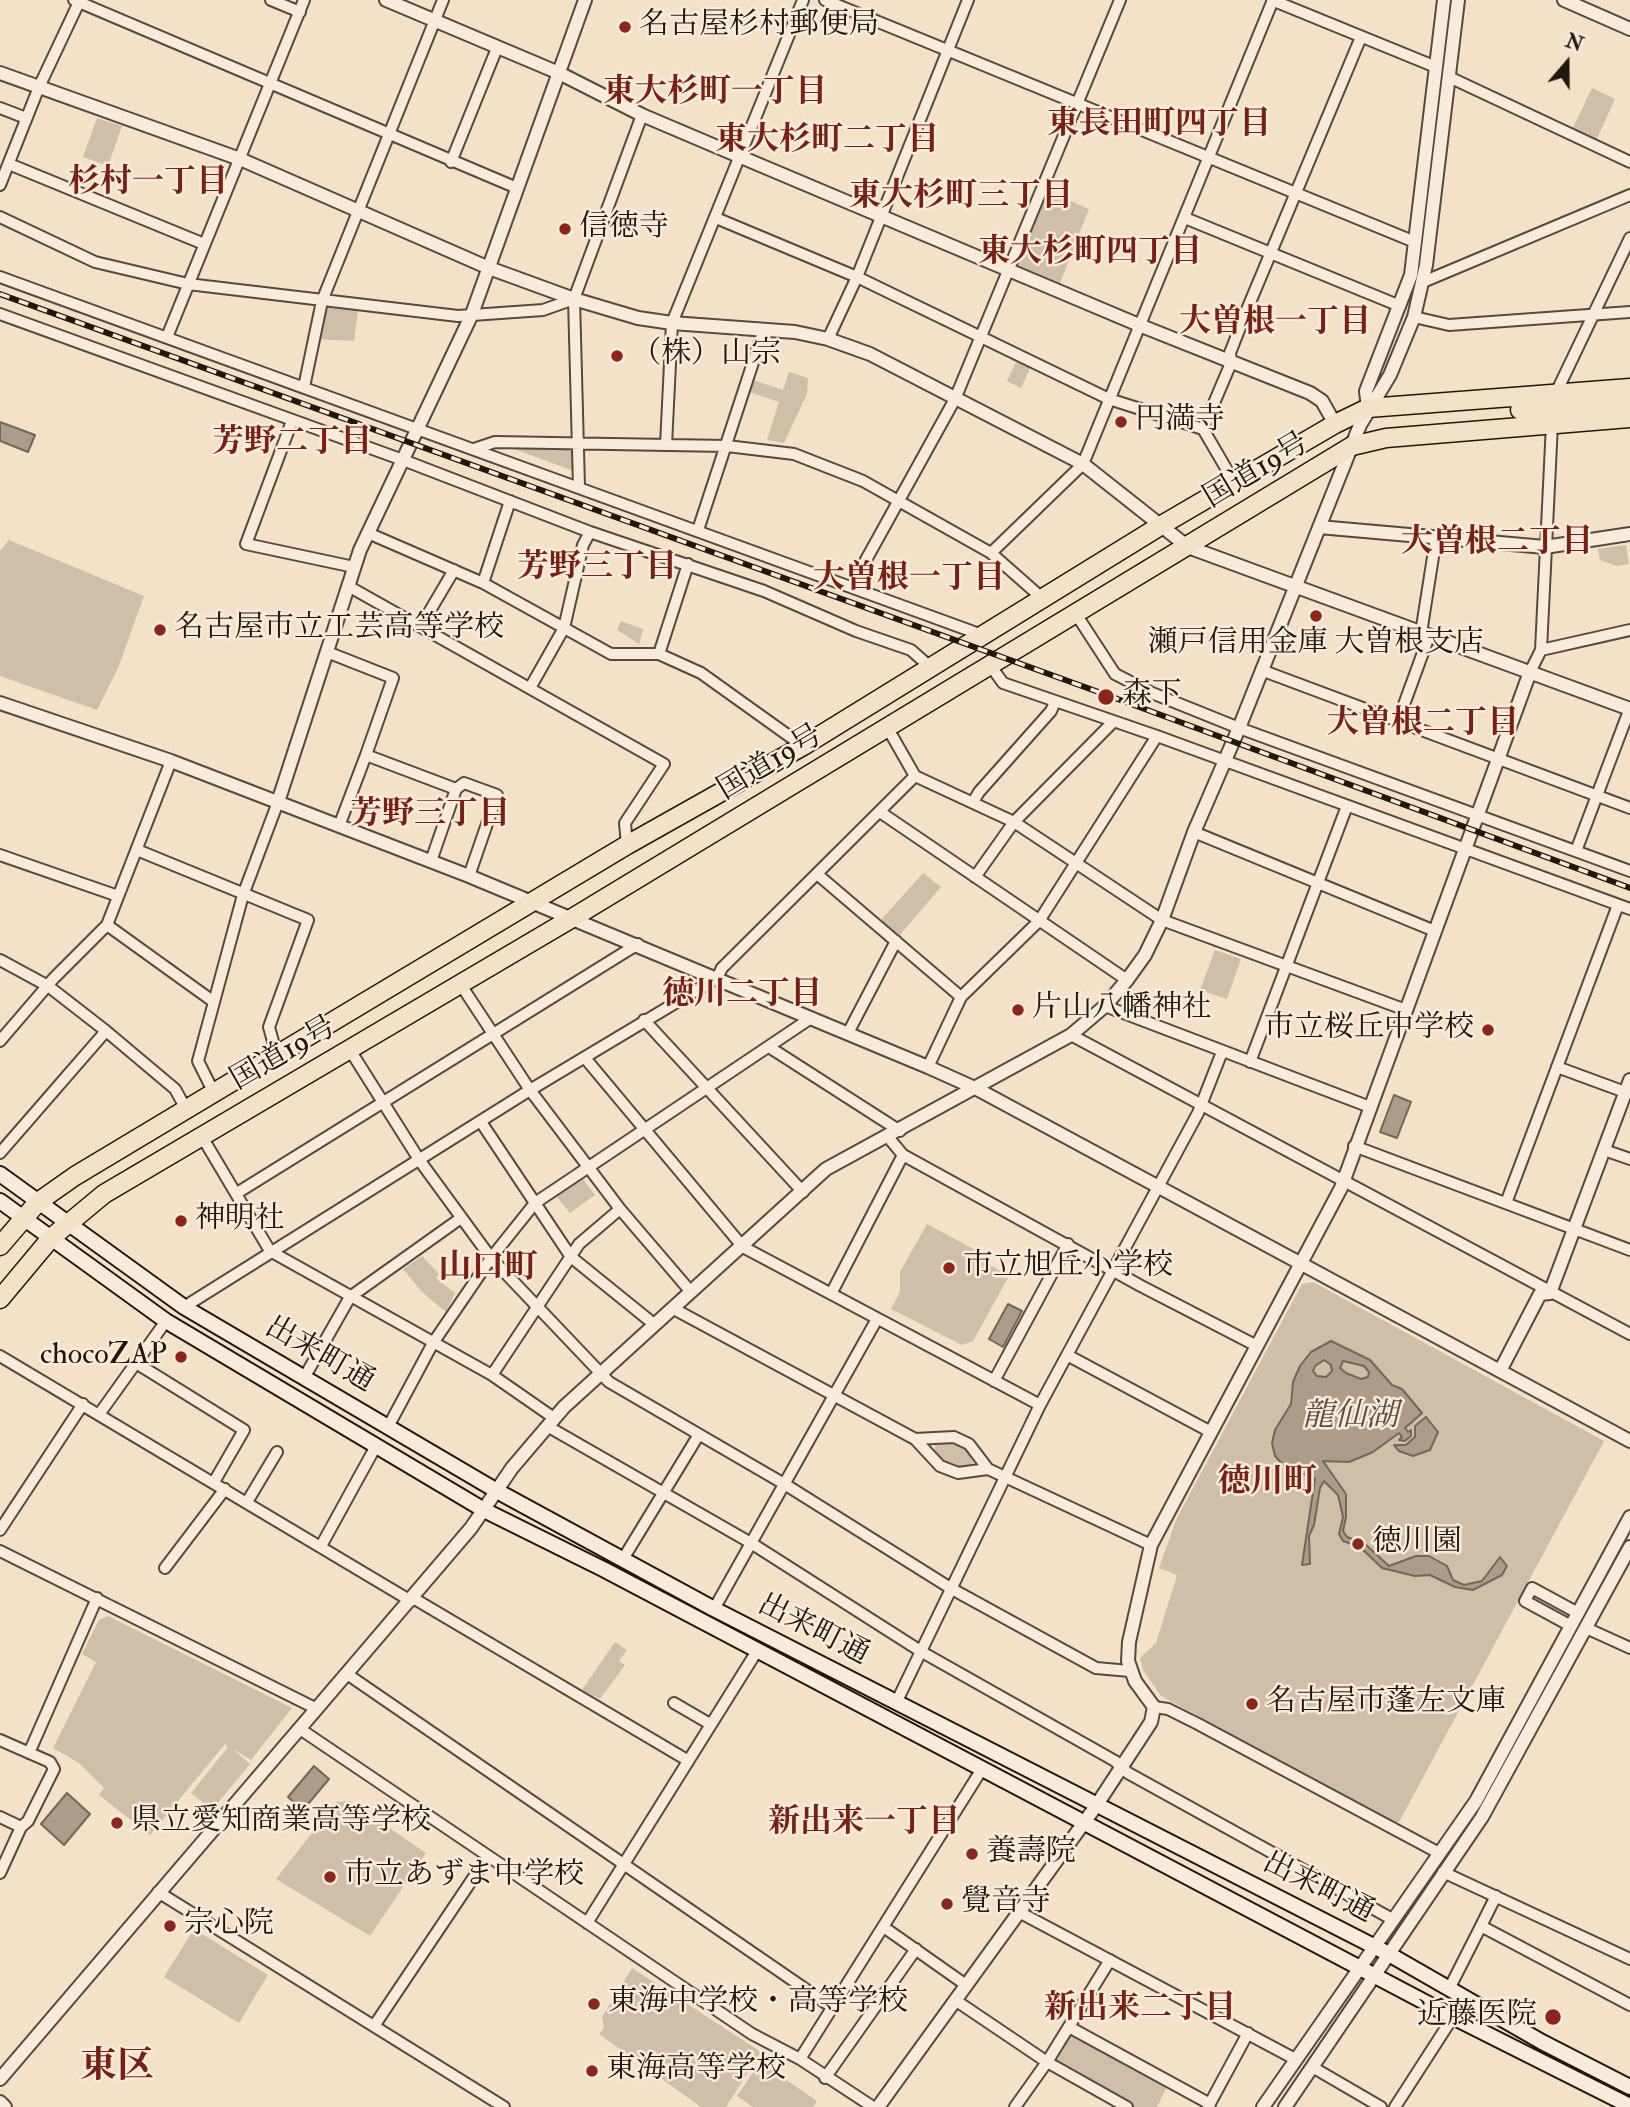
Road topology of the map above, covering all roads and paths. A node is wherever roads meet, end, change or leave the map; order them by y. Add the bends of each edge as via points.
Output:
1 (271, 0) edge
2 (304, 0) edge
3 (386, 0) edge
4 (443, 0) edge
5 (586, 0) edge
6 (803, 0) edge
7 (825, 0) edge
8 (968, 0) edge
9 (1120, 0) edge
10 (1273, 0) edge
11 (1444, 0) edge
12 (1458, 0) edge
13 (1564, 0) edge
14 (78, 1) edge
15 (300, 12) junction
16 (433, 21) junction
17 (1630, 29) edge
18 (1362, 37) junction
19 (497, 48) junction
20 (947, 51) junction
21 (1436, 67) junction
22 (0, 73) edge
23 (559, 73) junction
24 (1448, 78) junction
25 (270, 84) junction
26 (39, 87) junction
27 (1078, 105) junction
28 (0, 108) edge
29 (642, 115) junction
30 (26, 118) junction
31 (389, 135) junction
32 (741, 156) junction
33 (240, 159) junction
34 (1209, 159) junction
35 (451, 162) junction
36 (1630, 162) edge
37 (9, 164) junction
38 (0, 185) edge
39 (517, 188) junction
40 (1296, 194) junction
41 (1630, 195) edge
42 (359, 211) junction
43 (881, 214) junction
44 (0, 217) edge
45 (716, 218) junction
46 (1185, 218) junction
47 (1630, 238) edge
48 (1415, 242) junction
49 (204, 244) junction
50 (1272, 254) junction
51 (1625, 257) edge
52 (489, 268) junction
53 (1008, 270) junction
54 (0, 277) edge
55 (857, 277) junction
56 (1423, 282) junction
57 (188, 284) junction
58 (574, 299) junction
59 (323, 301) junction
60 (1400, 306) junction
61 (1630, 312) edge
62 (0, 314) edge
63 (472, 314) junction
64 (1592, 315) junction
65 (1413, 317) junction
66 (672, 323) junction
67 (1139, 325) junction
68 (764, 329) junction
69 (167, 337) junction
70 (981, 337) junction
71 (828, 339) junction
72 (1231, 363) junction
73 (304, 387) junction
74 (1630, 388) edge
75 (1555, 395) junction
76 (956, 399) junction
77 (1110, 399) junction
78 (1630, 401) edge
79 (1368, 408) junction
80 (1520, 411) dead end
81 (1630, 418) edge
82 (292, 421) junction
83 (1335, 424) junction
84 (1552, 424) junction
85 (418, 429) junction
86 (1203, 429) junction
87 (580, 444) junction
88 (666, 445) junction
89 (727, 446) junction
90 (1352, 446) junction
91 (474, 449) junction
92 (402, 460) junction
93 (1083, 464) junction
94 (1234, 482) junction
95 (579, 487) junction
96 (899, 500) junction
97 (510, 501) junction
98 (1160, 526) junction
99 (1319, 527) junction
100 (698, 530) junction
101 (590, 531) junction
102 (368, 533) junction
103 (1630, 534) edge
104 (1436, 538) junction
105 (1188, 547) junction
106 (1545, 547) junction
107 (991, 553) junction
108 (688, 564) junction
109 (354, 567) junction
110 (454, 570) junction
111 (483, 583) junction
112 (348, 586) junction
113 (1295, 586) junction
114 (851, 587) junction
115 (1042, 598) junction
116 (1076, 614) junction
117 (421, 626) junction
118 (564, 628) junction
119 (1630, 630) edge
120 (982, 635) junction
121 (1425, 635) junction
122 (1541, 650) junction
123 (327, 653) junction
124 (659, 654) junction
125 (990, 665) junction
126 (929, 666) junction
127 (1261, 670) junction
128 (1530, 672) junction
129 (530, 688) junction
130 (1055, 702) junction
131 (0, 703) edge
132 (1630, 709) edge
133 (1398, 721) junction
134 (1113, 722) junction
135 (887, 727) junction
136 (1239, 728) junction
137 (1157, 736) junction
138 (803, 746) junction
139 (366, 755) junction
140 (1498, 758) junction
141 (1225, 760) junction
142 (171, 761) junction
143 (915, 776) junction
144 (456, 789) junction
145 (1597, 796) junction
146 (278, 802) junction
147 (973, 803) junction
148 (1347, 806) junction
149 (1630, 808) edge
150 (880, 812) junction
151 (1477, 815) junction
152 (1014, 821) junction
153 (339, 826) junction
154 (1194, 832) junction
155 (627, 845) junction
156 (136, 849) junction
157 (1465, 849) junction
158 (1576, 851) junction
159 (0, 855) edge
160 (430, 861) junction
161 (1078, 864) junction
162 (1630, 871) edge
163 (817, 874) junction
164 (469, 876) junction
165 (975, 877) junction
166 (1318, 883) junction
167 (243, 895) junction
168 (118, 896) junction
169 (533, 902) junction
170 (1618, 905) junction
171 (1630, 909) edge
172 (574, 917) junction
173 (1161, 920) junction
174 (1039, 921) junction
175 (107, 925) junction
176 (1435, 931) junction
177 (896, 941) junction
178 (638, 944) junction
179 (0, 960) edge
180 (1286, 966) junction
181 (718, 978) junction
182 (1128, 980) junction
183 (459, 982) junction
184 (48, 986) junction
185 (961, 997) junction
186 (214, 1002) junction
187 (1105, 1006) junction
188 (1406, 1010) junction
189 (811, 1018) junction
190 (645, 1020) junction
191 (106, 1031) junction
192 (848, 1033) junction
193 (1071, 1035) junction
194 (493, 1036) junction
195 (0, 1041) edge
196 (769, 1047) junction
197 (349, 1050) junction
198 (1222, 1052) junction
199 (276, 1056) junction
200 (585, 1058) junction
201 (1250, 1062) junction
202 (928, 1067) junction
203 (1557, 1067) junction
204 (1628, 1086) edge
205 (706, 1087) junction
206 (530, 1090) junction
207 (977, 1090) junction
208 (214, 1093) junction
209 (384, 1104) junction
210 (1201, 1105) junction
211 (1370, 1107) junction
212 (186, 1109) junction
213 (481, 1122) junction
214 (643, 1129) junction
215 (894, 1134) junction
216 (201, 1135) junction
217 (1354, 1146) junction
218 (1604, 1150) junction
219 (0, 1153) edge
220 (903, 1154) junction
221 (1630, 1159) edge
222 (420, 1160) junction
223 (589, 1165) junction
224 (0, 1174) edge
225 (1343, 1181) junction
226 (1158, 1186) junction
227 (803, 1192) junction
228 (237, 1193) junction
229 (0, 1201) edge
230 (38, 1202) junction
231 (535, 1203) junction
232 (1506, 1203) junction
233 (620, 1209) junction
234 (461, 1218) junction
235 (23, 1219) junction
236 (67, 1223) junction
237 (1573, 1228) junction
238 (51, 1238) junction
239 (1068, 1244) junction
240 (0, 1246) edge
241 (743, 1247) junction
242 (1630, 1250) edge
243 (270, 1251) junction
244 (571, 1257) junction
245 (491, 1258) junction
246 (1301, 1263) junction
247 (1114, 1268) junction
248 (691, 1292) junction
249 (1550, 1293) junction
250 (831, 1294) junction
251 (350, 1297) junction
252 (0, 1299) edge
253 (184, 1307) junction
254 (538, 1307) junction
255 (674, 1309) junction
256 (877, 1319) junction
257 (166, 1321) junction
258 (655, 1325) junction
259 (1630, 1334) edge
260 (433, 1343) junction
261 (1255, 1345) junction
262 (1067, 1355) junction
263 (0, 1356) edge
264 (136, 1363) junction
265 (1500, 1371) junction
266 (601, 1374) junction
267 (492, 1375) junction
268 (304, 1378) junction
269 (994, 1381) junction
270 (834, 1394) junction
271 (83, 1404) junction
272 (1040, 1405) junction
273 (100, 1413) junction
274 (551, 1422) junction
275 (388, 1427) junction
276 (1209, 1431) junction
277 (698, 1436) junction
278 (915, 1439) junction
279 (1630, 1441) edge
280 (376, 1447) junction
281 (277, 1452) dead end
282 (988, 1469) junction
283 (1004, 1476) junction
284 (214, 1482) junction
285 (786, 1485) junction
286 (225, 1489) junction
287 (497, 1491) junction
288 (662, 1494) junction
289 (247, 1502) junction
290 (484, 1510) junction
291 (1630, 1517) edge
292 (0, 1530) edge
293 (751, 1543) junction
294 (1151, 1545) junction
295 (321, 1546) junction
296 (0, 1551) edge
297 (1628, 1554) edge
298 (623, 1559) junction
299 (165, 1568) dead end
300 (952, 1588) junction
301 (97, 1598) junction
302 (412, 1599) junction
303 (714, 1609) junction
304 (1578, 1613) junction
305 (1572, 1626) junction
306 (1586, 1628) junction
307 (1630, 1648) edge
308 (757, 1651) junction
309 (922, 1652) junction
310 (1130, 1671) junction
311 (348, 1674) junction
312 (674, 1703) dead end
313 (896, 1703) junction
314 (1154, 1707) junction
315 (317, 1709) junction
316 (710, 1724) junction
317 (300, 1730) junction
318 (0, 1740) edge
319 (29, 1753) junction
320 (687, 1760) junction
321 (1122, 1767) junction
322 (982, 1769) junction
323 (1096, 1806) junction
324 (0, 1817) edge
325 (1083, 1822) junction
326 (21, 1827) junction
327 (1438, 1853) junction
328 (488, 1856) junction
329 (623, 1863) junction
330 (1443, 1871) junction
331 (0, 1873) edge
332 (158, 1892) junction
333 (1496, 1896) junction
334 (1019, 1912) junction
335 (1392, 1919) junction
336 (587, 1923) junction
337 (1481, 1927) junction
338 (885, 1928) junction
339 (1373, 1946) junction
340 (916, 1949) junction
341 (1387, 1953) junction
342 (1630, 1959) edge
343 (1110, 1960) junction
344 (1358, 1966) junction
345 (1374, 1975) junction
346 (966, 1984) junction
347 (1449, 1989) junction
348 (956, 2000) junction
349 (1630, 2005) edge
350 (833, 2008) junction
351 (1453, 2017) junction
352 (374, 2026) junction
353 (1069, 2027) junction
354 (1248, 2033) junction
355 (800, 2059) junction
356 (1296, 2059) junction
357 (1047, 2062) junction
358 (1314, 2068) junction
359 (825, 2078) junction
360 (0, 2079) edge
361 (1630, 2087) edge
362 (0, 2102) edge
363 (1209, 2105) edge
364 (1630, 2106) edge
365 (5, 2107) edge
366 (504, 2107) edge
367 (875, 2107) edge
368 (1015, 2107) edge
369 (1127, 2107) edge
370 (1264, 2107) edge
371 (1285, 2107) edge
372 (1381, 2107) edge
373 (1395, 2107) edge

1 - 15 street
2 - 15 street
3 - 16 street
4 - 16 street
5 - 23 street
6 - 32 street
7 - 20 street
8 - 20 street
9 - 27 street
10 - 18 street
10 - 34 street
11 - 21 street
12 - 24 street
13 - 17 street
14 - 25 street
14 - 26 street
15 - 25 street
16 - 19 street
16 - 31 street
18 - 21 street
18 - 40 street
19 - 23 street
19 - 35 street
20 - 27 street
20 - 43 street
21 - 48 street
22 - 26 street
23 - 29 street
23 - 39 street
24 - 36 street
24 - 56 street
25 - 31 street
25 - 33 street
26 - 30 street
26 - 33 street
27 - 34 street
27 - 53 street
28 - 30 street
29 - 32 street
29 - 58 street
30 - 37 street
31 - 35 street
31 - 42 street
32 - 43 street
32 - 45 street
33 - 42 street
33 - 49 street
34 - 40 street
34 - 46 street
35 - 39 street
37 - 38 street
37 - 49 street
39 - 52 street
40 - 48 street
40 - 50 street
41 - 56 street
42 - 52 street
42 - 59 street
43 - 53 street
43 - 55 street
44 - 57 street via 95,262
45 - 55 street
45 - 66 street
46 - 50 street
46 - 67 street
47 - 51 street
48 - 60 street via 1411,275
49 - 57 street
50 - 60 street
50 - 72 street via 1230,353
51 - 64 street
52 - 58 street
52 - 63 street
53 - 67 street
53 - 70 street
54 - 69 street
55 - 70 street
55 - 71 street
56 - 65 street
57 - 59 street
57 - 69 street
58 - 63 street via 544,310
58 - 66 street
58 - 87 street
59 - 63 street
59 - 73 street
60 - 79 street via 1366,391
61 - 64 street
62 - 82 street
63 - 85 street
64 - 65 street via 1448,325
64 - 75 street
65 - 79 street via 1390,375
66 - 68 street
66 - 88 street
67 - 72 street
67 - 77 street
68 - 71 street
68 - 89 street
69 - 73 street
70 - 76 street
70 - 77 street
71 - 76 street via 870,354
72 - 83 street via 1310,393 1322,401
72 - 86 street
73 - 85 street
74 - 75 highway, 国道19号
75 - 79 highway, 国道19号
76 - 93 street
76 - 96 street
77 - 86 street
77 - 93 street
78 - 80 highway
79 - 83 highway, 国道19号
79 - 90 street
81 - 84 highway, 国道19号
82 - 92 street
82 - 109 street via 246,544
83 - 94 highway, 国道19号
84 - 90 highway, 国道19号 via 1386,438
84 - 106 street
85 - 91 street
85 - 92 street
86 - 94 street
87 - 88 street
87 - 91 street via 495,442
87 - 95 street
88 - 89 street
89 - 96 street via 770,449 817,461
89 - 100 street
90 - 99 street
90 - 105 highway, 国道19号
91 - 95 street
92 - 97 street
92 - 102 street
93 - 98 street
93 - 107 street
94 - 98 highway, 国道19号
95 - 100 street
96 - 107 street
96 - 114 street
97 - 101 street
97 - 111 street
98 - 105 street
98 - 115 highway, 国道19号
99 - 104 street
99 - 113 street
100 - 114 street
101 - 108 street
101 - 118 street
102 - 109 street
102 - 110 street
103 - 106 street
104 - 106 street
104 - 121 street
105 - 113 street
105 - 116 highway, 国道19号
106 - 122 street
107 - 115 street
108 - 124 street
108 - 126 street via 911,650
109 - 112 street
110 - 111 street
110 - 117 street
111 - 118 street
112 - 117 street
112 - 123 street
113 - 121 street
113 - 127 street
114 - 120 street
115 - 120 highway, 国道19号
116 - 125 highway, 国道19号
116 - 136 street via 1115,674
117 - 129 street
118 - 124 street via 611,654
118 - 129 street
119 - 122 street
120 - 126 highway, 国道19号
121 - 128 street
121 - 133 street
122 - 128 street
123 - 139 street via 393,678
123 - 146 street
124 - 138 street via 701,673
125 - 130 street via 1003,683
125 - 135 highway, 国道19号
126 - 138 highway, 国道19号
127 - 133 street
127 - 136 street
128 - 132 street
128 - 140 street
129 - 155 street via 664,764 625,824
130 - 134 street
130 - 147 street
131 - 142 street
132 - 145 street
133 - 140 street
134 - 137 street
134 - 152 street
135 - 143 street
135 - 172 highway, 国道19号
136 - 141 street
136 - 151 street
137 - 141 street
137 - 161 street
138 - 155 highway, 国道19号
139 - 144 street
139 - 153 street
140 - 145 street
140 - 151 street
141 - 148 street
141 - 154 street
142 - 146 street
142 - 156 street
143 - 147 street
143 - 150 street
144 - 160 street
144 - 164 street via 464,782 498,795
145 - 149 street
145 - 158 street
146 - 153 street
146 - 167 street
147 - 152 street
148 - 157 street
148 - 166 street
150 - 163 street
150 - 165 street
151 - 157 street
151 - 158 street
152 - 161 street
152 - 165 street
153 - 160 street
154 - 166 street
154 - 173 street
155 - 169 highway, 国道19号
156 - 167 street
156 - 168 street
157 - 170 street
157 - 176 street
158 - 162 street
159 - 168 street
160 - 164 street
161 - 173 street
161 - 174 street
163 - 177 street
163 - 181 street via 722,968
164 - 169 street
165 - 174 street
166 - 176 street
166 - 180 street
167 - 186 street
167 - 199 street via 308,920 269,1027
168 - 175 street
169 - 172 street
169 - 199 highway, 国道19号
170 - 171 street
170 - 203 street
172 - 178 street
172 - 183 highway, 国道19号
173 - 180 street
173 - 182 street
174 - 182 street
174 - 185 street
175 - 184 street
175 - 186 street
176 - 188 street
177 - 185 street
177 - 192 street
178 - 181 street
178 - 194 street
179 - 184 street
180 - 188 street
180 - 201 street
181 - 189 street
181 - 190 street
182 - 187 street
183 - 194 street
183 - 197 highway, 国道19号
184 - 191 street
184 - 195 street
185 - 202 street
186 - 208 street via 198,1061
187 - 193 street
187 - 198 street
188 - 211 street
189 - 192 street
189 - 196 street
190 - 200 street
190 - 205 street
191 - 212 street via 175,1089
191 - 219 street
192 - 202 street
193 - 207 street
193 - 210 street
194 - 206 street
194 - 209 street
196 - 205 street
196 - 215 street
197 - 209 street
197 - 216 highway, 国道19号
198 - 201 street
198 - 210 street
199 - 208 highway, 国道19号
200 - 206 street
200 - 214 street
201 - 211 street
202 - 207 street
203 - 204 street
203 - 232 street
204 - 218 street
205 - 214 street
205 - 227 street
206 - 213 street
206 - 223 street
207 - 215 street
207 - 226 street
208 - 212 highway, 国道19号
209 - 222 street
209 - 228 street
210 - 225 street
210 - 226 street
211 - 217 street
212 - 230 highway, 国道19号
213 - 222 street
213 - 231 street
214 - 223 street
214 - 241 street
215 - 220 street
215 - 227 street via 826,1170
216 - 228 street
216 - 236 highway, 国道19号 via 104,1194
217 - 225 street
217 - 232 street
218 - 221 street
218 - 237 street
220 - 239 street
220 - 250 street
222 - 234 street
222 - 243 street
223 - 231 street
223 - 233 street
224 - 230 main road, 出来町通
225 - 246 street
225 - 249 street
226 - 246 street
226 - 247 street
227 - 241 street
228 - 243 street
229 - 235 main road, 出来町通
230 - 235 highway, 国道19号
230 - 236 main road, 出来町通
231 - 244 street
231 - 245 street
232 - 237 street
233 - 244 street via 579,1244
233 - 248 street
234 - 245 street
234 - 251 street
235 - 238 main road, 出来町通
235 - 240 highway, 国道19号
236 - 238 highway, 国道19号
236 - 253 main road, 出来町通
237 - 242 street
237 - 249 street
238 - 252 highway, 国道19号
238 - 257 main road, 出来町通
239 - 247 street
239 - 269 street
241 - 248 street
241 - 250 street
243 - 251 street
243 - 253 street
244 - 254 street
244 - 258 street
245 - 254 street
245 - 260 street
246 - 261 street
246 - 265 street
247 - 261 street
247 - 262 street
248 - 255 street
249 - 259 street
249 - 265 street via 1540,1294
250 - 256 street
251 - 260 street
251 - 268 street
253 - 268 main road, 出来町通
254 - 266 street
254 - 267 street
255 - 258 street
255 - 270 street
256 - 269 street
256 - 270 street
257 - 264 street
257 - 280 main road, 出来町通
258 - 266 street
260 - 267 street
260 - 275 street
261 - 276 street
262 - 272 street
262 - 276 street
263 - 271 street
264 - 273 street
264 - 284 street via 244,1430
265 - 279 street
266 - 274 street
266 - 277 street
267 - 274 street
268 - 275 main road, 出来町通
269 - 272 street
270 - 278 street
270 - 285 street
271 - 273 street
271 - 292 street
272 - 283 street
273 - 284 street
274 - 287 street
274 - 288 street
275 - 287 main road, 出来町通
276 - 294 street
277 - 285 street
277 - 288 street
278 - 282 street via 940,1466 958,1474
278 - 282 street via 954,1437 969,1444
280 - 290 main road, 出来町通
280 - 295 street
281 - 289 street
282 - 283 street
283 - 294 street
283 - 300 street
284 - 286 street
285 - 293 street
285 - 300 street
286 - 289 street
286 - 299 street
287 - 290 street
287 - 298 main road, 出来町通
288 - 293 street
288 - 298 street
289 - 295 street
290 - 302 street
290 - 308 main road, 出来町通
291 - 304 street
293 - 303 street
293 - 309 street
294 - 310 street via 1129,1642
295 - 302 street
296 - 301 street
297 - 306 street
298 - 303 main road, 出来町通
300 - 309 street
300 - 310 street via 1097,1668
301 - 315 street
301 - 319 street
302 - 311 street
302 - 320 street
303 - 313 main road, 出来町通
304 - 305 street
304 - 305 street via 1532,1588 1525,1601
305 - 327 street via 1475,1801
306 - 307 street
306 - 330 street via 1482,1817
308 - 316 street
308 - 322 main road, 出来町通
309 - 313 street
309 - 321 street
310 - 314 street
311 - 315 street
311 - 329 street
312 - 316 street
313 - 323 main road, 出来町通
314 - 321 street via 1147,1730
314 - 327 street via 1198,1724
315 - 317 street
316 - 320 street
317 - 328 street
317 - 332 street
318 - 319 street
319 - 326 street via 50,1762 54,1769
320 - 329 street
321 - 323 street
321 - 335 street
322 - 325 main road, 出来町通
322 - 338 street
323 - 325 street
323 - 339 main road, 出来町通
324 - 326 street
325 - 334 street
325 - 344 main road, 出来町通
326 - 331 street
327 - 335 street
328 - 336 street
328 - 352 street
329 - 336 street
329 - 350 street
330 - 333 street
330 - 341 street
332 - 352 street
332 - 360 street
333 - 337 street
333 - 342 street
334 - 343 street
334 - 346 street
335 - 339 street
336 - 355 street via 751,2034
337 - 347 street
337 - 349 street
338 - 340 street
338 - 350 street
339 - 341 main road, 出来町通
339 - 344 street
340 - 346 street
340 - 359 street
341 - 345 street
341 - 347 main road, 出来町通
343 - 353 street
343 - 354 street
344 - 345 main road, 出来町通
344 - 356 street
345 - 351 main road, 出来町通
345 - 358 street
346 - 348 street
347 - 361 main road, 出来町通
348 - 357 street
348 - 367 street
350 - 355 street
351 - 364 main road, 出来町通
351 - 373 street
352 - 366 street
353 - 357 street
353 - 363 street
354 - 356 street
354 - 363 street
355 - 359 street
356 - 370 street
357 - 368 street
357 - 369 street
358 - 371 street
358 - 372 street
359 - 367 street
362 - 365 street

